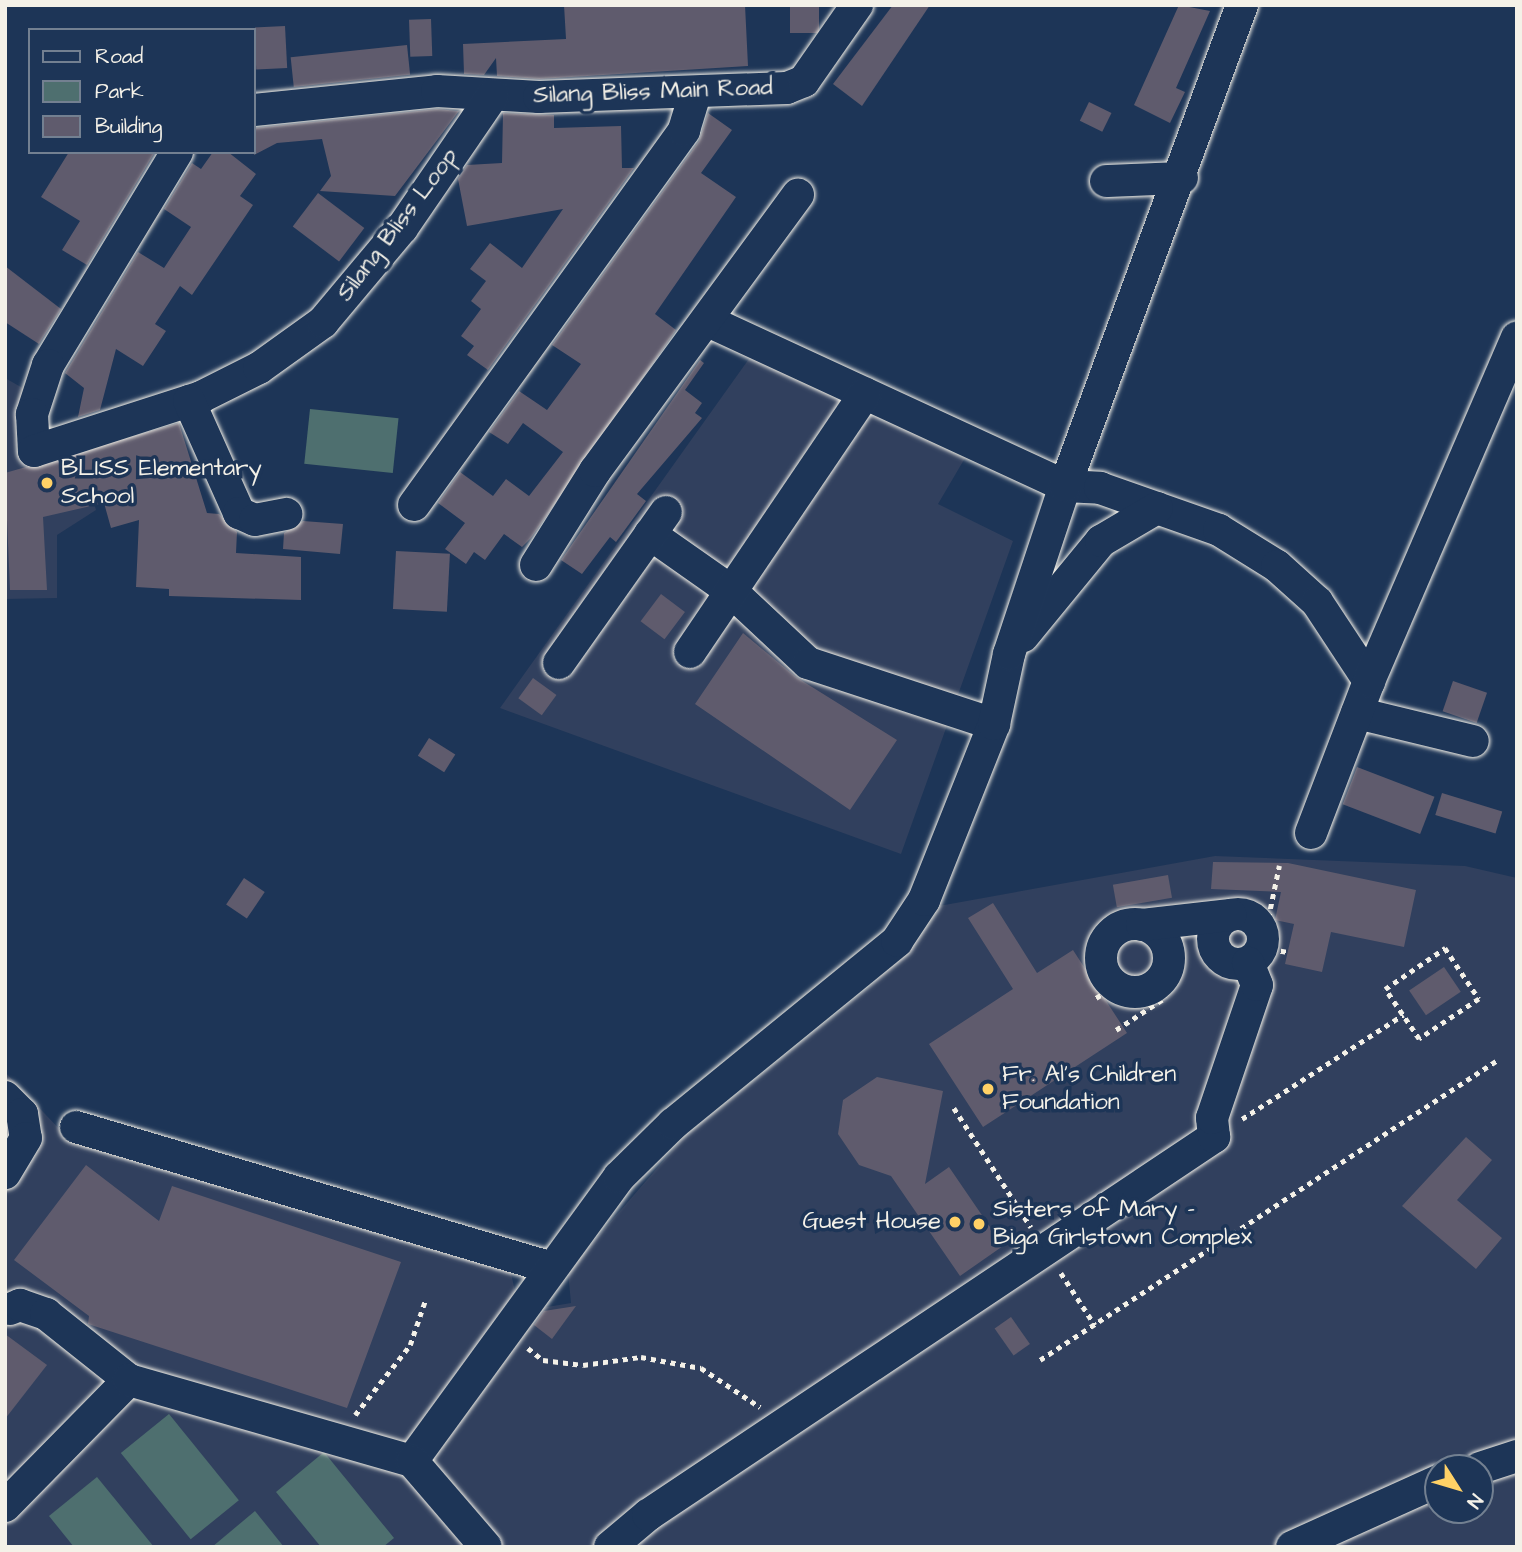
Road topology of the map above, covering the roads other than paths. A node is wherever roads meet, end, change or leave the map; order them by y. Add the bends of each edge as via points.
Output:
1 (858, 5) edge
2 (1242, 5) edge
3 (695, 93) junction
4 (493, 95) junction
5 (256, 110) edge
6 (176, 154) edge
7 (1182, 178) junction
8 (1106, 181) dead end
9 (798, 195) dead end
10 (708, 321) junction
11 (1517, 337) edge
12 (865, 394) junction
13 (188, 401) junction
14 (1065, 486) junction
15 (414, 505) dead end
16 (1157, 508) junction
17 (286, 514) dead end
18 (536, 565) dead end
19 (732, 591) junction
20 (690, 652) dead end
21 (1009, 654) junction
22 (559, 663) dead end
23 (1369, 681) junction
24 (1357, 713) junction
25 (993, 724) junction
26 (1473, 741) dead end
27 (1311, 833) dead end
28 (1230, 915) junction
29 (1142, 925) junction
30 (1213, 945) junction
31 (1256, 950) junction
32 (1164, 970) junction
33 (5, 1097) edge
34 (76, 1128) dead end
35 (5, 1173) edge
36 (549, 1267) junction
37 (10, 1309) dead end
38 (129, 1380) junction
39 (1517, 1456) edge
40 (412, 1461) junction
41 (1494, 1463) edge
42 (1424, 1487) edge
43 (5, 1506) edge
44 (486, 1547) edge
45 (610, 1547) edge
46 (1292, 1547) edge

1 - 3 street, Silang Bliss Main Road via 804,81
2 - 7 street
3 - 4 street, Silang Bliss Main Road
3 - 15 street via 684,130
4 - 5 street via 437,91
4 - 13 street, Silang Bliss Loop via 402,228 323,322 259,368
6 - 13 street, Silang Bliss Loop via 48,365 32,414 33,451
7 - 8 street
7 - 14 street
9 - 10 street
10 - 12 street
10 - 18 street via 595,471
11 - 23 street
12 - 14 street
12 - 19 street
13 - 17 street via 239,513 255,520
14 - 16 street via 1100,488
14 - 21 street
16 - 21 street via 1101,541
16 - 23 street via 1219,530 1277,566 1317,602
19 - 20 street
19 - 22 street via 658,523
19 - 25 street via 808,663
21 - 25 street
23 - 24 street
24 - 26 street
24 - 27 street
25 - 36 street via 925,900 897,941 673,1124 619,1177
28 - 29 street
28 - 30 street via 1216,926
28 - 31 street via 1256,921
29 - 32 street via 1166,942
29 - 32 street via 1113,933 1104,945 1105,992 1137,992
30 - 31 street via 1226,962
30 - 32 street
31 - 45 street via 1257,985 1212,1118 1214,1137
33 - 35 street via 23,1114 26,1138
34 - 36 street
36 - 40 street
37 - 38 street via 20,1305 46,1314
38 - 40 street
38 - 43 street
39 - 41 street
40 - 44 street
42 - 46 street

